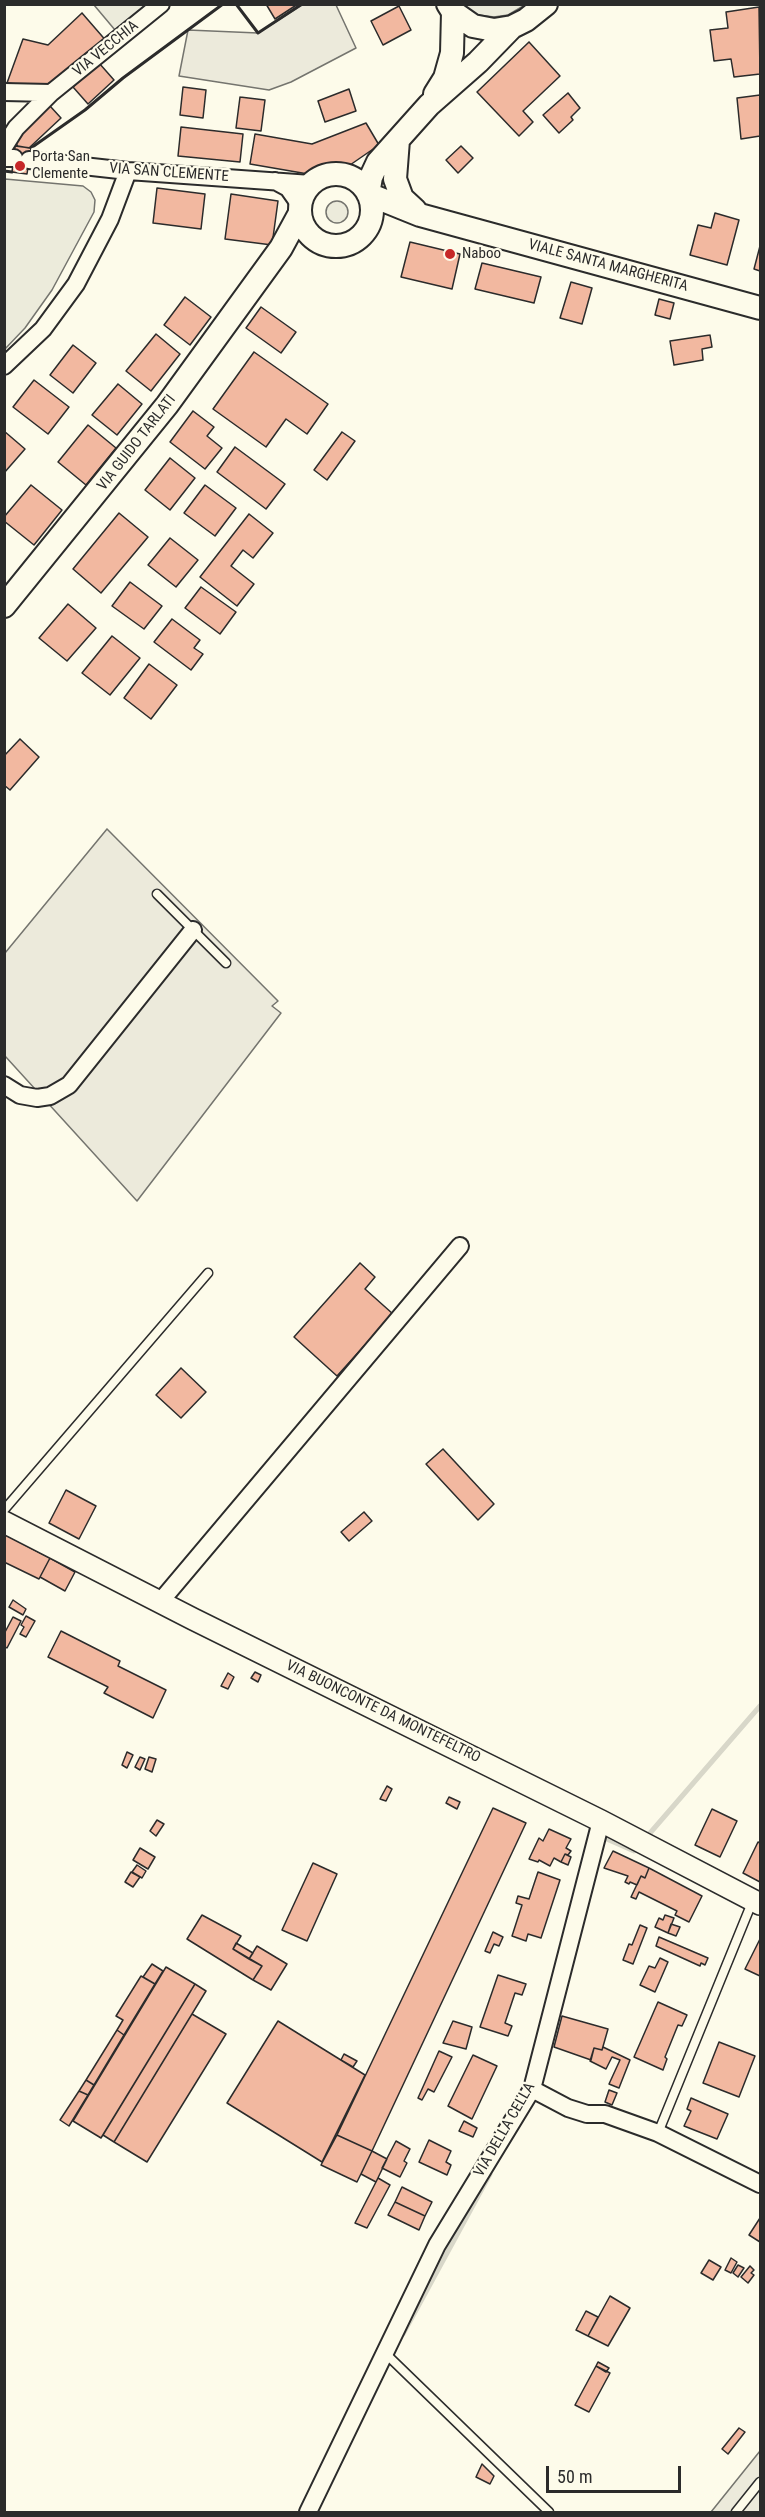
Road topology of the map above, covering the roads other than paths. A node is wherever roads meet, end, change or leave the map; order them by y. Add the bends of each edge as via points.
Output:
1 (161, 4) edge
2 (546, 4) edge
3 (450, 8) edge
4 (513, 27) junction
5 (4, 92) edge
6 (51, 93) junction
7 (429, 105) junction
8 (398, 140) junction
9 (13, 156) edge
10 (128, 171) junction
11 (344, 175) junction
12 (274, 180) junction
13 (311, 184) junction
14 (368, 194) junction
15 (300, 209) junction
16 (420, 215) junction
17 (368, 228) junction
18 (320, 243) junction
19 (262, 275) junction
20 (760, 308) edge
21 (4, 366) edge
22 (4, 606) edge
23 (157, 894) dead end
24 (193, 930) junction
25 (226, 963) dead end
26 (4, 1084) edge
27 (460, 1246) dead end
28 (208, 1274) dead end
29 (4, 1510) edge
30 (4, 1522) edge
31 (160, 1602) junction
32 (601, 1821) junction
33 (757, 1902) edge
34 (532, 2089) junction
35 (658, 2133) junction
36 (760, 2184) edge
37 (385, 2353) junction
38 (760, 2482) edge
39 (308, 2512) edge
40 (549, 2512) edge
41 (736, 2512) edge

1 - 6 street, VIA VECCHIA
2 - 4 main road
3 - 4 main road via 473,26 494,30
3 - 7 main road via 450,61 446,78
4 - 7 main road
5 - 6 street
6 - 9 street, VIA VECCHIA via 16,128
7 - 8 main road
8 - 11 main road
8 - 14 main road via 378,162
8 - 16 main road via 394,169 397,189
9 - 10 street, VIA SAN CLEMENTE
10 - 12 street, VIA SAN CLEMENTE
10 - 21 street via 110,219 76,284 43,329
11 - 13 main road via 324,176
11 - 14 main road, VIALE SANTA MARGHERITA via 362,185
12 - 13 street
12 - 15 street via 288,188
13 - 15 main road
14 - 16 main road, VIALE SANTA MARGHERITA
14 - 17 main road via 372,217
15 - 18 main road via 305,229
15 - 19 main road, VIA GUIDO TARLATI via 284,243
16 - 17 main road, VIALE SANTA MARGHERITA via 390,217
16 - 20 main road, VIALE SANTA MARGHERITA
17 - 18 main road, VIALE SANTA MARGHERITA via 352,243
18 - 19 main road, VIA GUIDO TARLATI via 289,253
19 - 22 main road, VIA GUIDO TARLATI via 147,431
23 - 24 lane
24 - 25 lane
24 - 26 street via 69,1085 50,1096 37,1098 20,1095
27 - 31 street
28 - 29 lane
30 - 31 street, VIA BUONCONTE DA MONTEFELTRO
31 - 32 street, VIA BUONCONTE DA MONTEFELTRO
32 - 33 street, VIA BUONCONTE DA MONTEFELTRO
32 - 34 street, VIA DELLA CELLA
33 - 35 lane
34 - 35 street via 568,2108 604,2114
34 - 37 street, VIA DELLA CELLA via 437,2245
35 - 36 street
37 - 39 street, VIA DELLA CELLA
37 - 40 lane
38 - 41 lane

